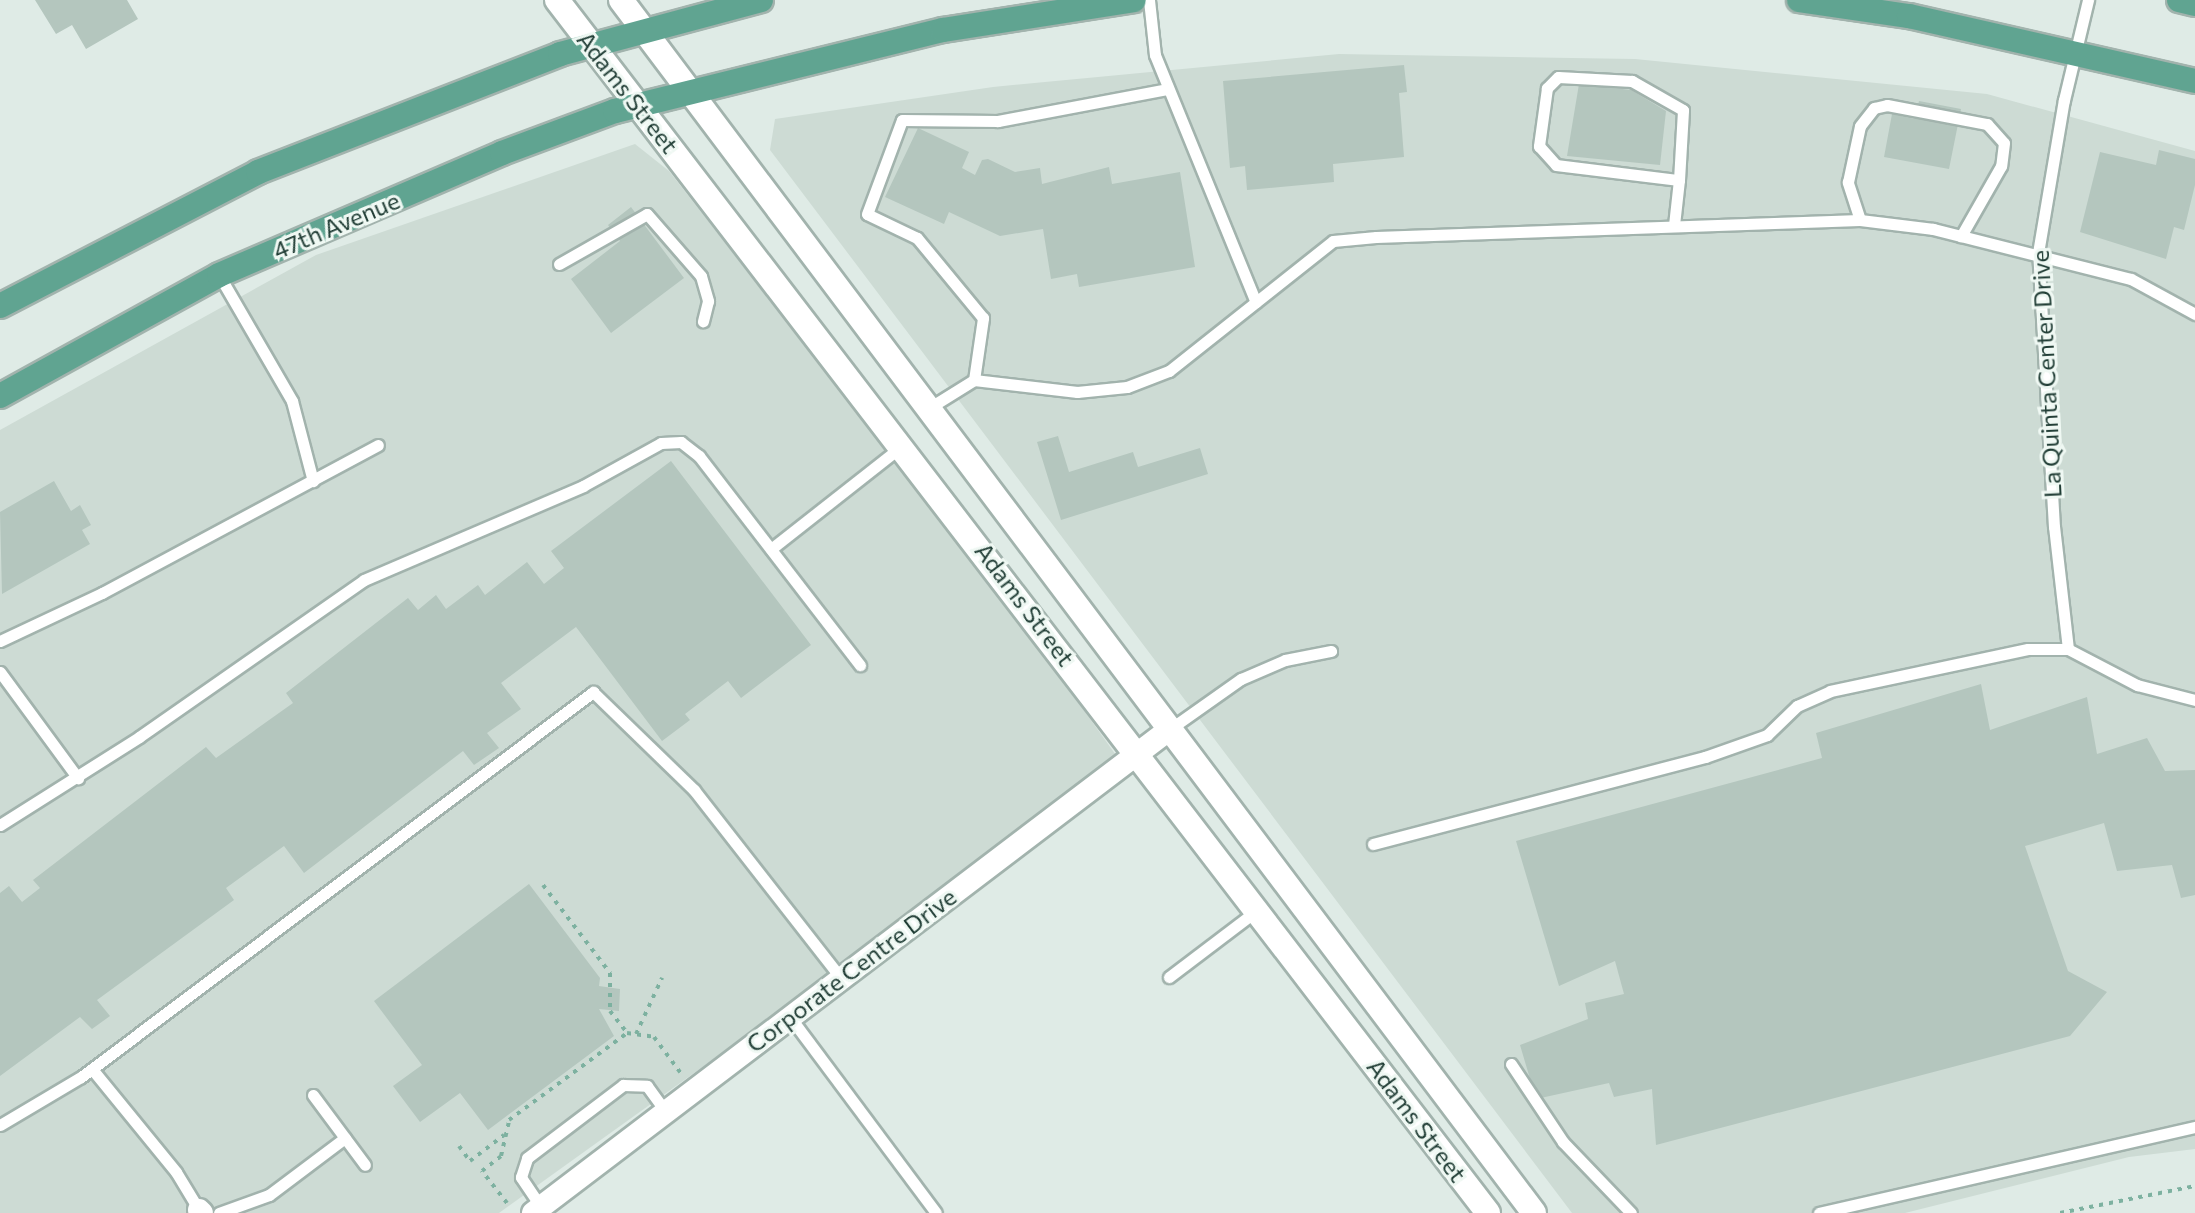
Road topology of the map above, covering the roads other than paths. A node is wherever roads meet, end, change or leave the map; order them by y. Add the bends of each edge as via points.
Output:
1 (557, 0) edge
2 (621, 0) edge
3 (761, 0) edge
4 (1134, 0) edge
5 (1149, 0) edge
6 (1799, 0) edge
7 (2088, 0) edge
8 (2179, 0) edge
9 (2195, 4) edge
10 (643, 29) junction
11 (591, 44) junction
12 (2077, 55) junction
13 (2195, 81) edge
14 (1168, 89) junction
15 (689, 90) junction
16 (636, 104) junction
17 (1679, 180) junction
18 (1860, 220) junction
19 (1674, 225) junction
20 (1961, 236) junction
21 (2038, 253) junction
22 (559, 264) dead end
23 (219, 275) junction
24 (1256, 302) junction
25 (0, 306) edge
26 (2195, 314) edge
27 (703, 321) dead end
28 (974, 380) junction
29 (0, 396) edge
30 (929, 408) junction
31 (378, 445) dead end
32 (903, 445) junction
33 (313, 481) junction
34 (771, 549) junction
35 (0, 641) edge
36 (2068, 649) junction
37 (1331, 651) dead end
38 (860, 665) dead end
39 (0, 672) edge
40 (2195, 700) edge
41 (1170, 729) junction
42 (1138, 752) junction
43 (78, 778) junction
44 (0, 825) edge
45 (1373, 844) dead end
46 (1256, 910) junction
47 (1169, 977) dead end
48 (841, 978) junction
49 (790, 1017) junction
50 (1511, 1064) dead end
51 (92, 1069) junction
52 (313, 1095) dead end
53 (666, 1112) junction
54 (0, 1125) edge
55 (2195, 1127) edge
56 (345, 1138) junction
57 (365, 1165) dead end
58 (537, 1210) edge
59 (206, 1212) edge
60 (936, 1213) edge
61 (1488, 1213) edge
62 (1534, 1213) edge
63 (1631, 1213) edge
64 (1819, 1213) edge

1 - 11 street, Adams Street
2 - 10 street, Adams Street
3 - 10 main road
4 - 15 main road, 47th Avenue via 943,30
5 - 14 lane via 1155,55
6 - 12 main road via 1909,16
7 - 12 lane, La Quinta Center Drive
8 - 9 main road
10 - 11 main road
10 - 15 street, Adams Street
11 - 16 street, Adams Street
11 - 25 main road via 258,172
12 - 13 main road
12 - 21 lane, La Quinta Center Drive
14 - 24 lane
14 - 28 lane via 998,121 902,120 867,214 917,238 983,318
15 - 16 main road, 47th Avenue
15 - 30 street, Adams Street
16 - 23 main road, 47th Avenue via 502,153
16 - 32 street, Adams Street
17 - 17 lane via 1683,110 1632,81 1558,77 1547,88 1539,146 1556,165
17 - 19 lane
18 - 19 lane
18 - 20 lane
18 - 20 lane via 1848,182 1860,126 1874,108 1887,105 1987,124 2004,143 2001,166
19 - 24 lane via 1333,241
20 - 21 lane
21 - 26 lane via 2131,279
21 - 36 lane, La Quinta Center Drive via 2054,527
22 - 27 lane via 647,214 701,276 708,301
23 - 29 main road, 47th Avenue
23 - 33 lane via 292,401
24 - 28 lane via 1169,371 1127,387 1077,392
28 - 30 lane
30 - 41 street, Adams Street
31 - 33 lane
32 - 34 lane
32 - 42 street, Adams Street
33 - 35 lane
34 - 38 lane
34 - 43 lane via 691,447 661,443 583,486 364,580
36 - 40 lane via 2137,685
36 - 45 lane via 2028,649 1830,691 1797,706 1767,735 1705,757
37 - 41 lane via 1285,660 1241,679
39 - 43 lane
41 - 42 street, Corporate Centre Drive
41 - 62 street, Adams Street
42 - 46 street, Adams Street
42 - 48 street, Corporate Centre Drive
43 - 44 lane
46 - 47 lane
46 - 61 street, Adams Street
48 - 49 street, Corporate Centre Drive
48 - 51 lane via 694,790 593,692
49 - 53 street, Corporate Centre Drive
49 - 60 lane
50 - 63 lane via 1563,1142
51 - 54 lane
51 - 59 lane
52 - 56 lane
53 - 58 street, Corporate Centre Drive
53 - 58 lane via 647,1086 631,1083 527,1158 521,1177
55 - 64 lane
56 - 57 lane
56 - 59 lane via 269,1195

